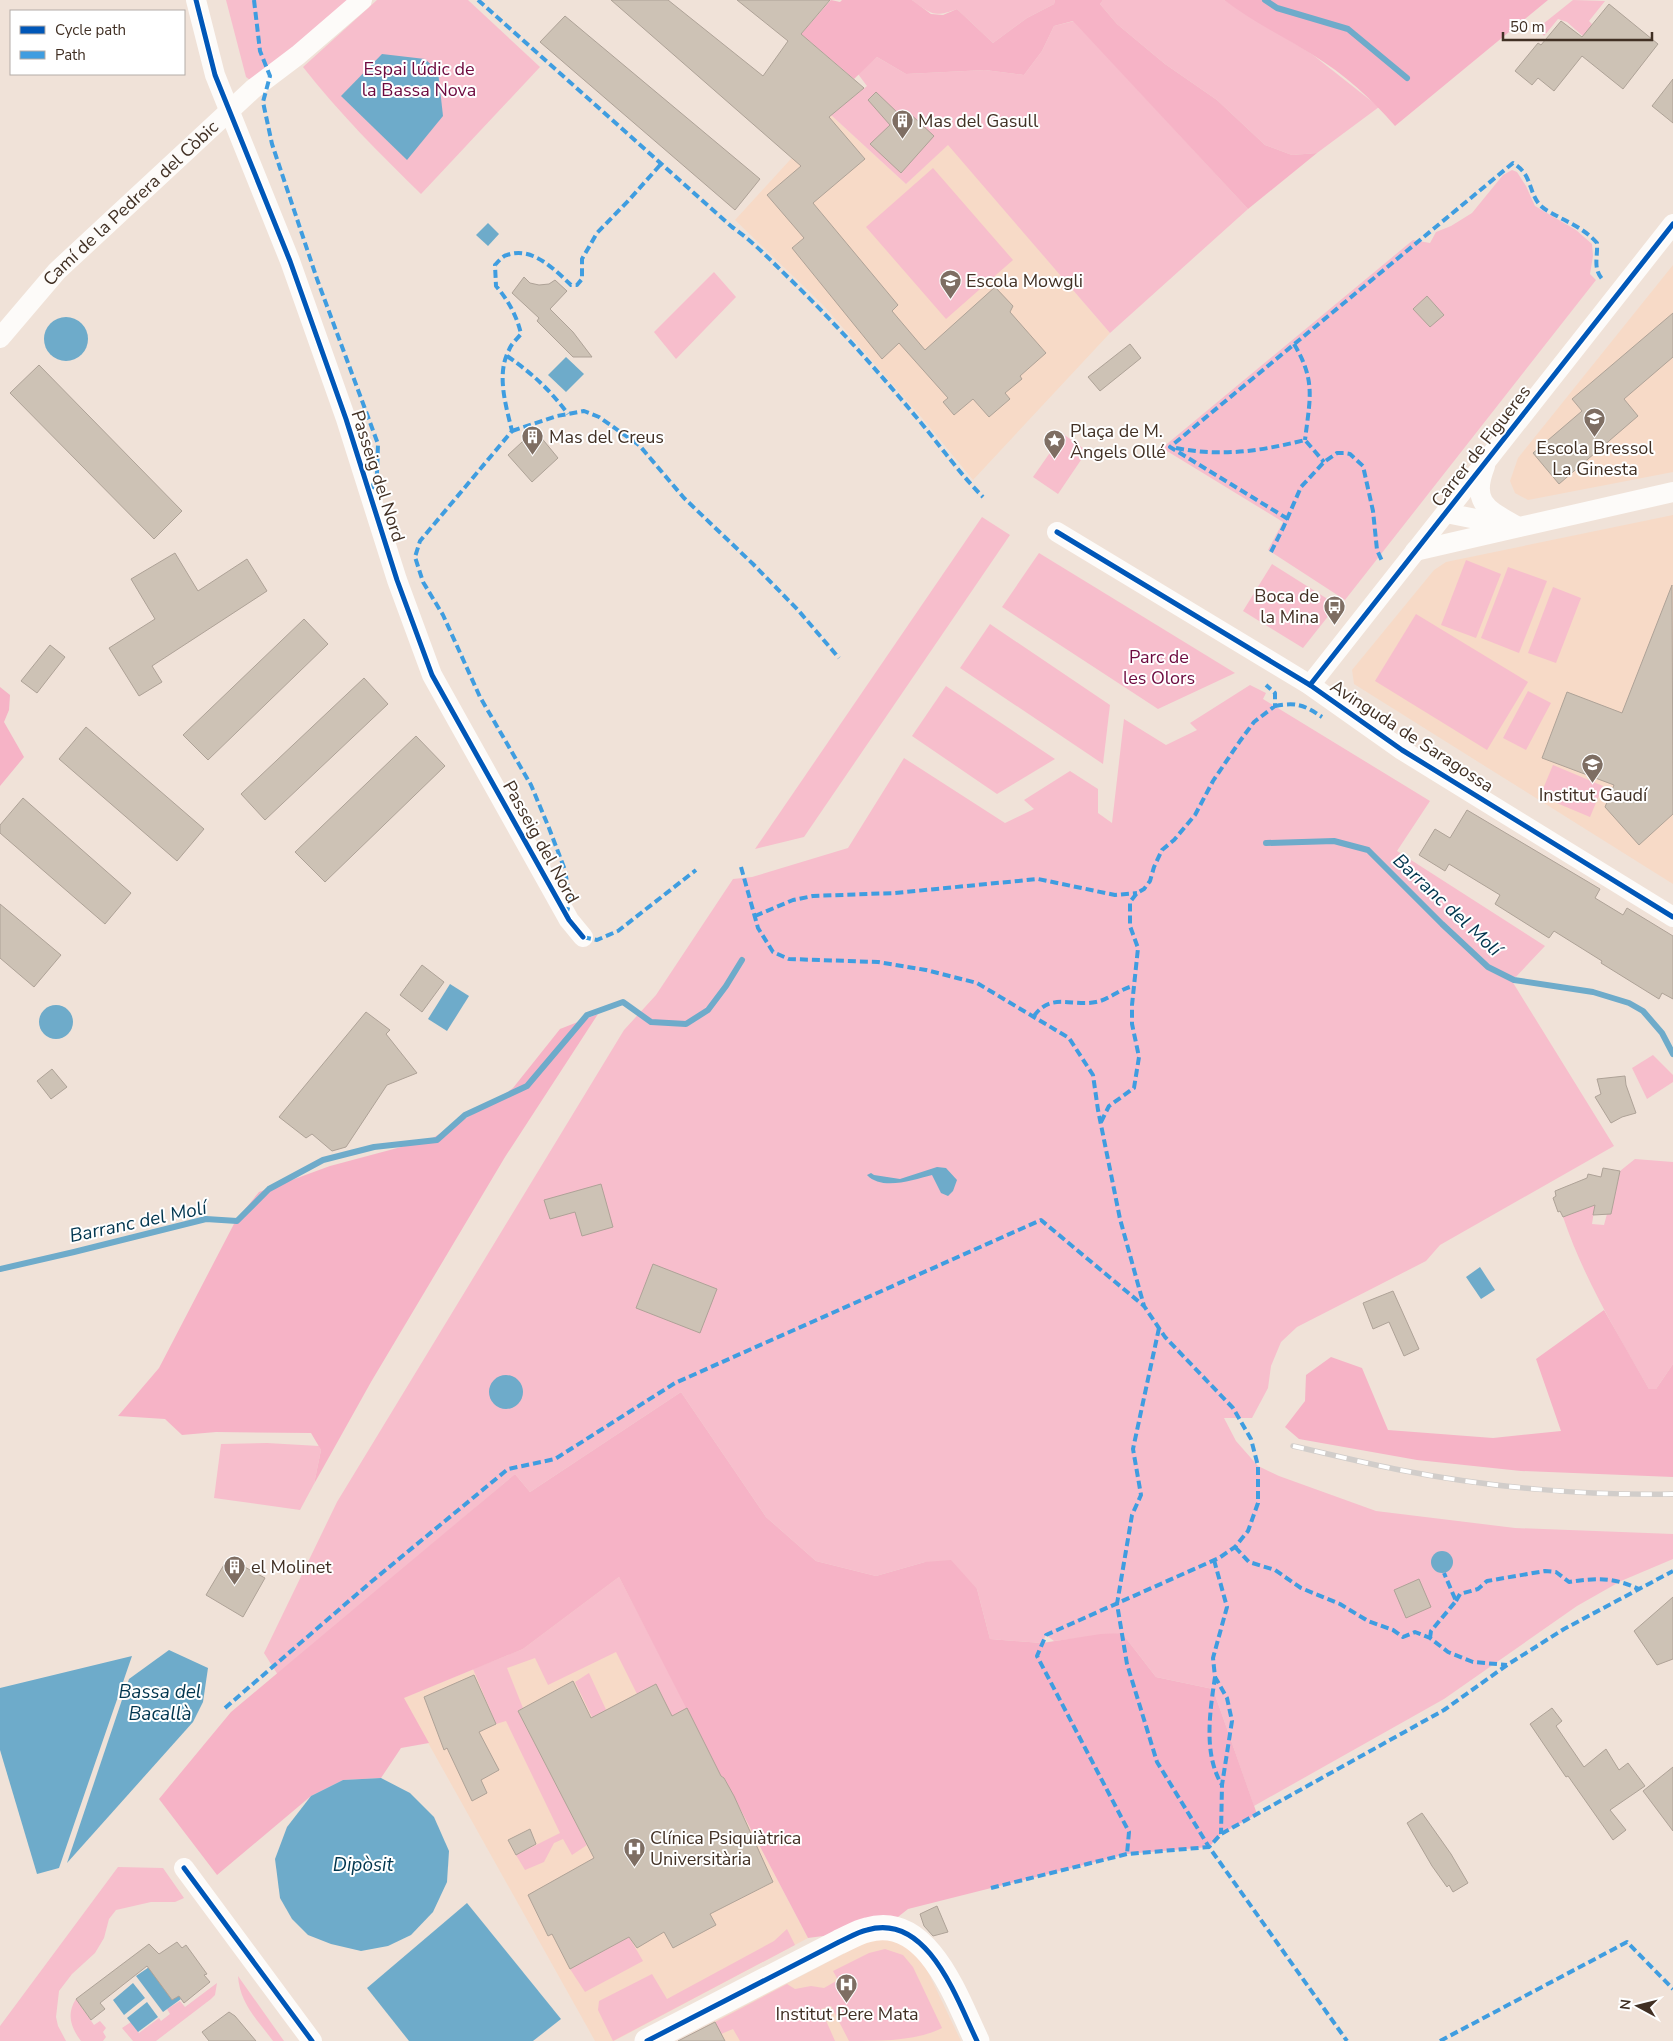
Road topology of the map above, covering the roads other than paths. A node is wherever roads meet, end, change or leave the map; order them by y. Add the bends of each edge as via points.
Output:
1 (196, 0) edge
2 (362, 0) edge
3 (229, 111) junction
4 (1673, 224) edge
5 (0, 338) edge
6 (1486, 462) junction
7 (1673, 492) edge
8 (1446, 513) junction
9 (1518, 527) junction
10 (1057, 532) dead end
11 (1476, 538) junction
12 (1415, 551) junction
13 (1310, 685) junction
14 (1673, 917) edge
15 (583, 937) dead end
16 (184, 1868) dead end
17 (312, 2041) edge
18 (647, 2041) edge
19 (977, 2041) edge

1 - 3 street, Passeig del Nord via 215,75
2 - 3 street, Camí de la Pedrera del Còbic
3 - 5 street, Camí de la Pedrera del Còbic via 57,271
3 - 15 street, Passeig del Nord via 290,261 432,675 569,920
4 - 6 street, Carrer de Figueres
6 - 8 street, Carrer de Figueres
6 - 9 street via 1481,475 1480,498 1487,507
7 - 9 street
8 - 9 street
8 - 11 street via 1450,530
8 - 12 street, Carrer de Figueres
9 - 11 street
10 - 13 street, Avinguda de Saragossa
11 - 12 street
12 - 13 street, Carrer de Figueres
13 - 14 street, Avinguda de Saragossa via 1402,750
16 - 17 street
18 - 19 street via 839,1942 868,1930 884,1928 899,1930 927,1948 943,1971

